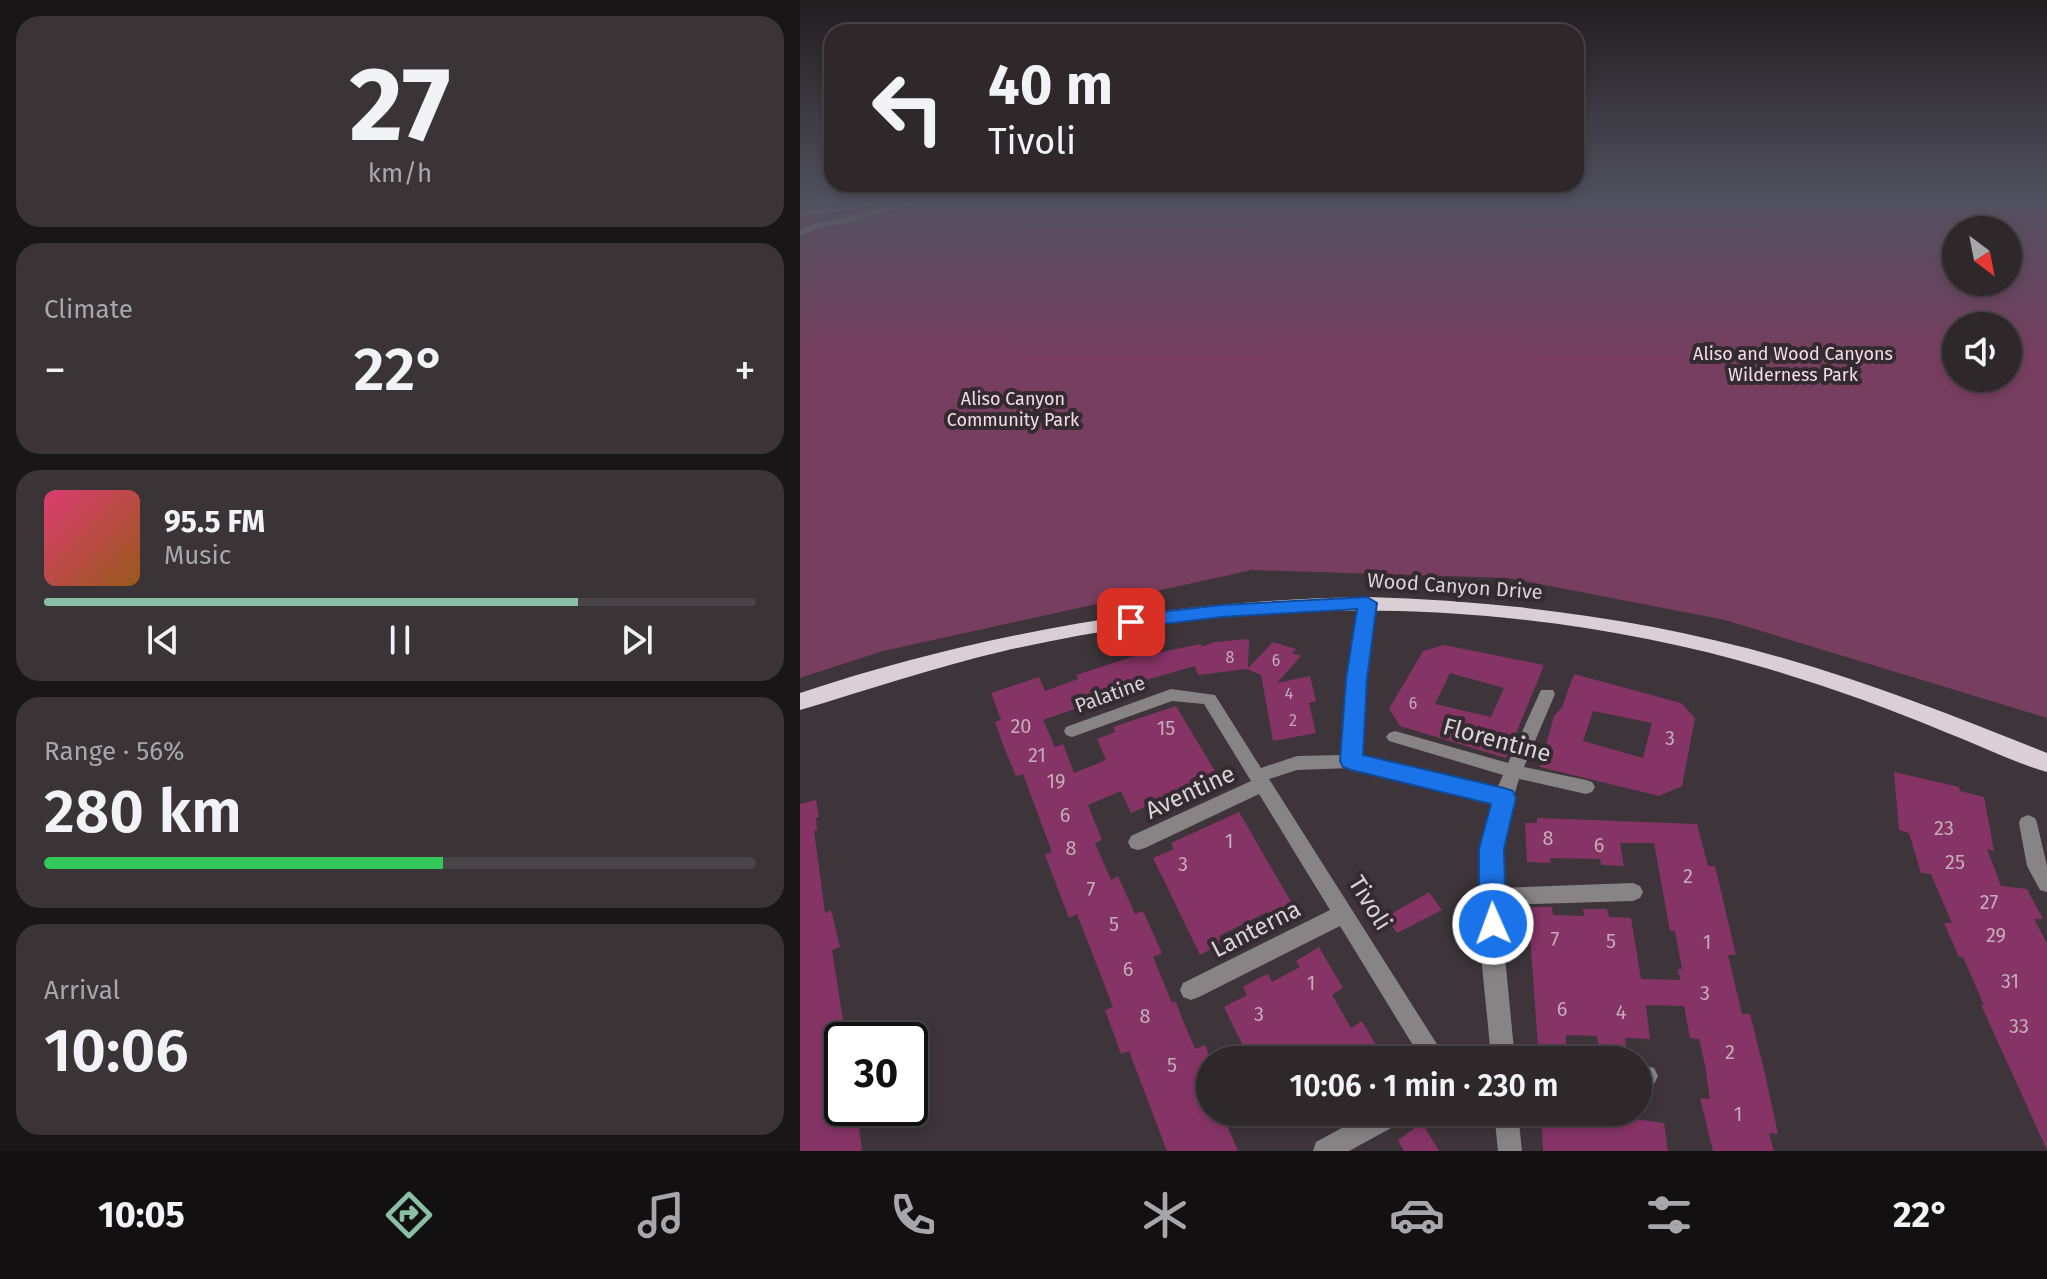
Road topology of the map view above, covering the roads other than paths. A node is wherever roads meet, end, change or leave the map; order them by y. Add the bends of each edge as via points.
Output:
1 (1367, 603) junction
2 (1547, 694) dead end
3 (1209, 699) joint
4 (800, 702) edge
5 (1072, 731) dead end
6 (1395, 737) dead end
7 (1351, 761) junction
8 (2047, 763) edge
9 (1513, 771) junction
10 (1260, 780) junction
11 (1586, 787) dead end
12 (1504, 798) junction
13 (2028, 823) dead end
14 (1138, 842) dead end
15 (2047, 884) edge
16 (1633, 892) dead end
17 (1491, 897) junction
18 (1343, 914) junction
19 (1191, 990) dead end
20 (1426, 1046) edge
21 (1502, 1046) edge
22 (1370, 1126) edge
23 (1507, 1126) edge
24 (1325, 1151) edge
25 (1510, 1151) edge

1 - 4 main road, Wood Canyon Drive via 1222,611 1040,637
1 - 7 street
1 - 8 main road, Wood Canyon Drive via 1534,614 1717,649 1927,714
2 - 9 street
3 - 5 street, Palatine via 1171,695
3 - 10 street, Tivoli
6 - 9 street, Florentine
7 - 10 street via 1297,763
7 - 12 street
9 - 11 street, Florentine
9 - 12 street
10 - 14 street, Aventine
10 - 18 street, Tivoli
12 - 17 street via 1492,849
13 - 15 street via 2037,866
16 - 17 street
17 - 21 street
18 - 19 street, Lanterna
18 - 20 street, Tivoli
22 - 24 street
23 - 25 street

